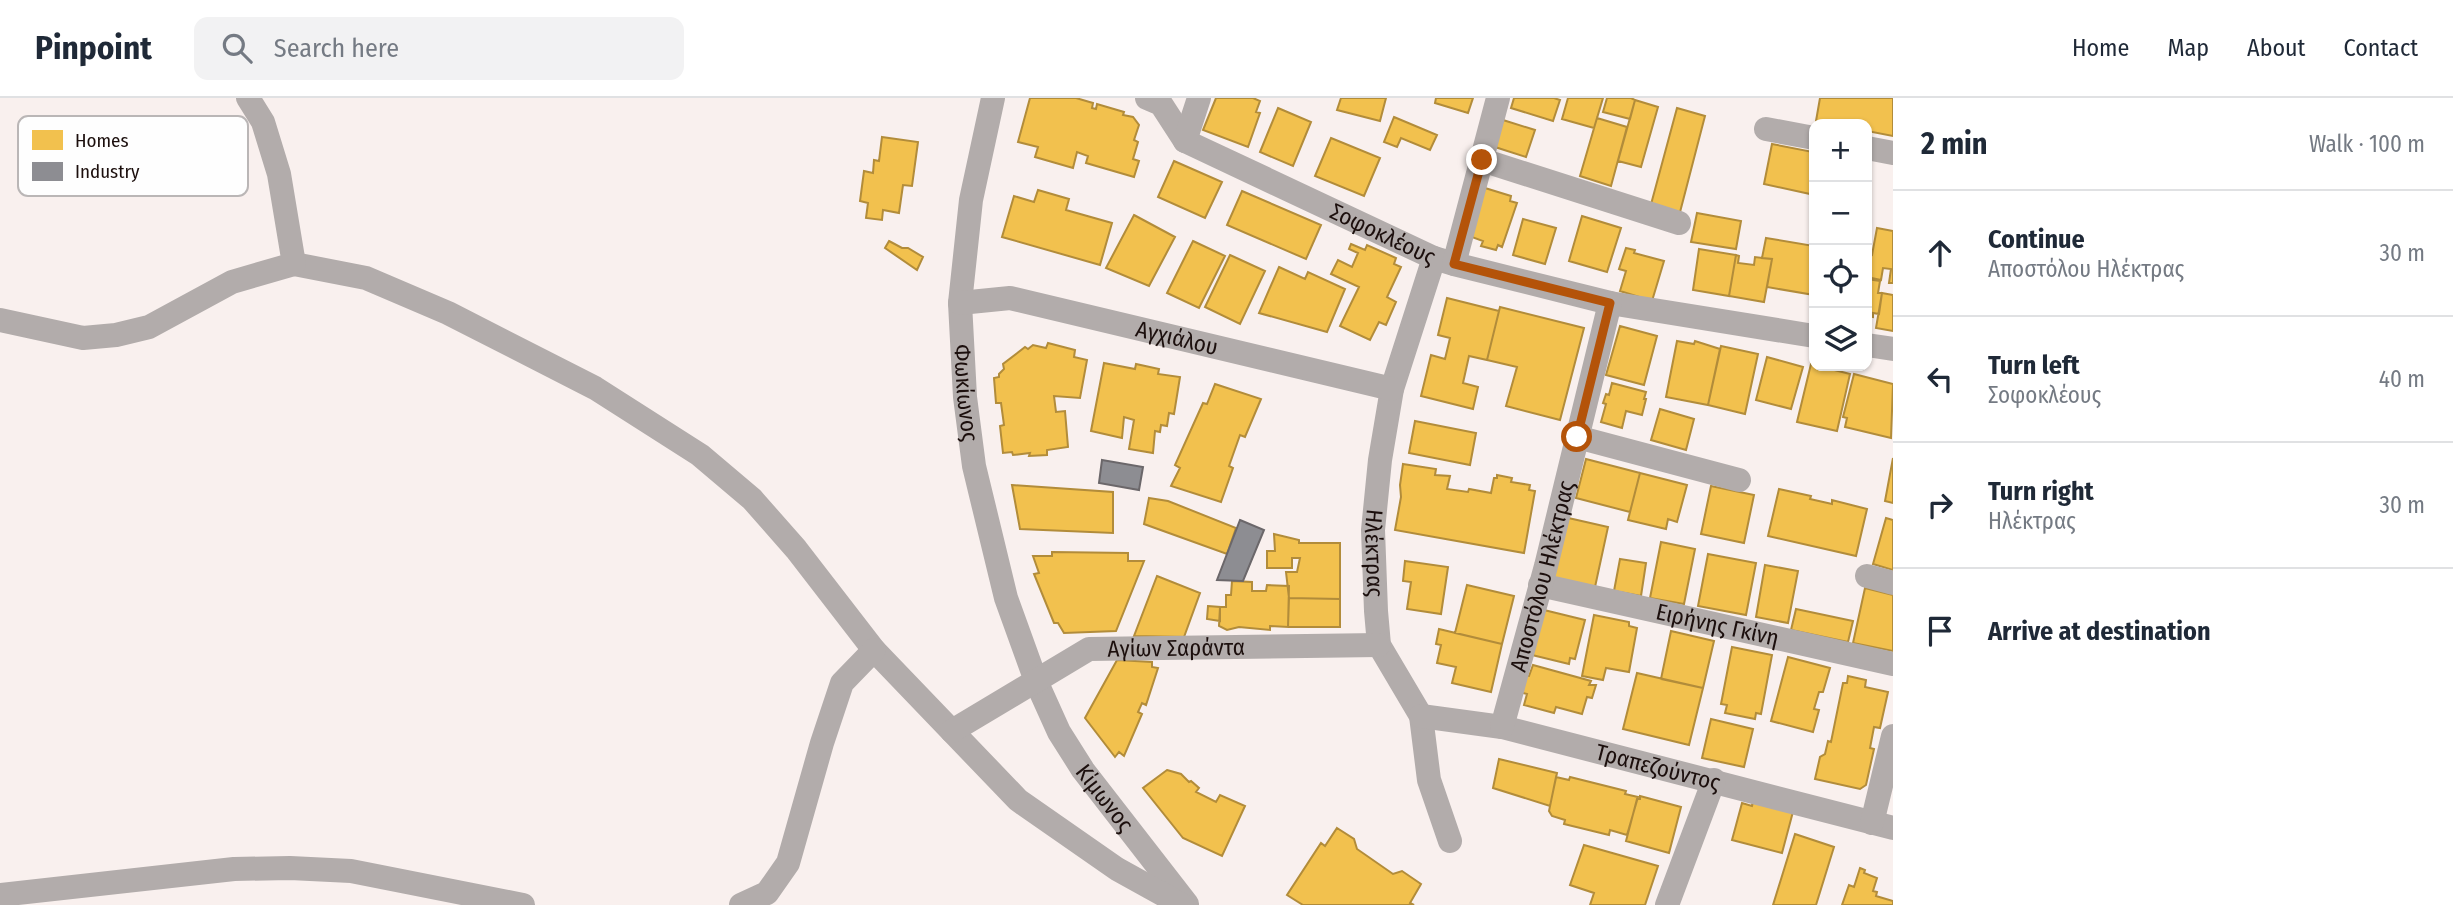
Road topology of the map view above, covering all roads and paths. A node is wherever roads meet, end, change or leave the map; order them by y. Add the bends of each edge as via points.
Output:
1 (248, 98) edge
2 (993, 98) edge
3 (1147, 98) edge
4 (1199, 98) edge
5 (1498, 98) edge
6 (1766, 129) dead end
7 (1809, 137) edge
8 (1185, 141) junction
9 (1872, 149) edge
10 (1893, 153) edge
11 (1482, 160) junction
12 (1679, 223) dead end
13 (1444, 261) junction
14 (294, 264) junction
15 (960, 303) junction
16 (1610, 303) junction
17 (0, 320) edge
18 (1809, 335) edge
19 (1872, 346) edge
20 (1893, 349) edge
21 (1392, 389) junction
22 (1577, 437) junction
23 (1739, 480) dead end
24 (1867, 576) dead end
25 (1893, 583) edge
26 (1541, 585) junction
27 (1380, 645) junction
28 (874, 650) junction
29 (1893, 664) edge
30 (1036, 681) junction
31 (1421, 716) junction
32 (1502, 727) junction
33 (952, 731) junction
34 (1893, 736) edge
35 (1714, 780) junction
36 (1883, 825) edge
37 (1450, 841) dead end
38 (0, 895) edge
39 (523, 905) edge
40 (741, 905) edge
41 (1182, 905) edge
42 (1187, 905) edge
43 (1667, 905) edge

1 - 14 street via 263,122 279,174
2 - 15 street, Φωκίωνος via 971,200
3 - 8 street via 1161,104
4 - 8 street
5 - 11 street, Ηλέκτρας
6 - 7 street
8 - 13 street, Σοφοκλέους
9 - 10 street
11 - 12 street
11 - 13 street, Ηλέκτρας
13 - 16 street, Σοφοκλέους
13 - 21 street, Ηλέκτρας
14 - 17 street via 232,282 149,327 116,335 83,338
14 - 28 street via 366,278 447,313 595,388 699,455 752,499
15 - 21 street, Αγχιάλου via 1010,298
15 - 30 street, Φωκίωνος via 974,466 1006,598
16 - 18 street, Σοφοκλέους
16 - 22 street, Αποστόλου Ηλέκτρας
19 - 20 street
21 - 27 street, Ηλέκτρας via 1373,530
22 - 23 street
22 - 26 street, Αποστόλου Ηλέκτρας
24 - 25 street
26 - 29 street, Ειρήνης Γκίνη
26 - 32 street, Αποστόλου Ηλέκτρας
27 - 30 street, Αγίων Σαράντα via 1089,649
27 - 31 street, Ηλέκτρας
28 - 33 street
28 - 40 street via 842,683 788,863 767,893
30 - 33 street, Αγίων Σαράντα
30 - 42 street, Κίμωνος via 1069,751
31 - 32 street, Τραπεζούντος
31 - 37 street, Ηλέκτρας via 1429,780
32 - 35 street, Τραπεζούντος
33 - 41 street via 1018,800 1117,869
34 - 36 street
35 - 36 street, Τραπεζούντος
35 - 43 street
38 - 39 street via 290,867 351,871

